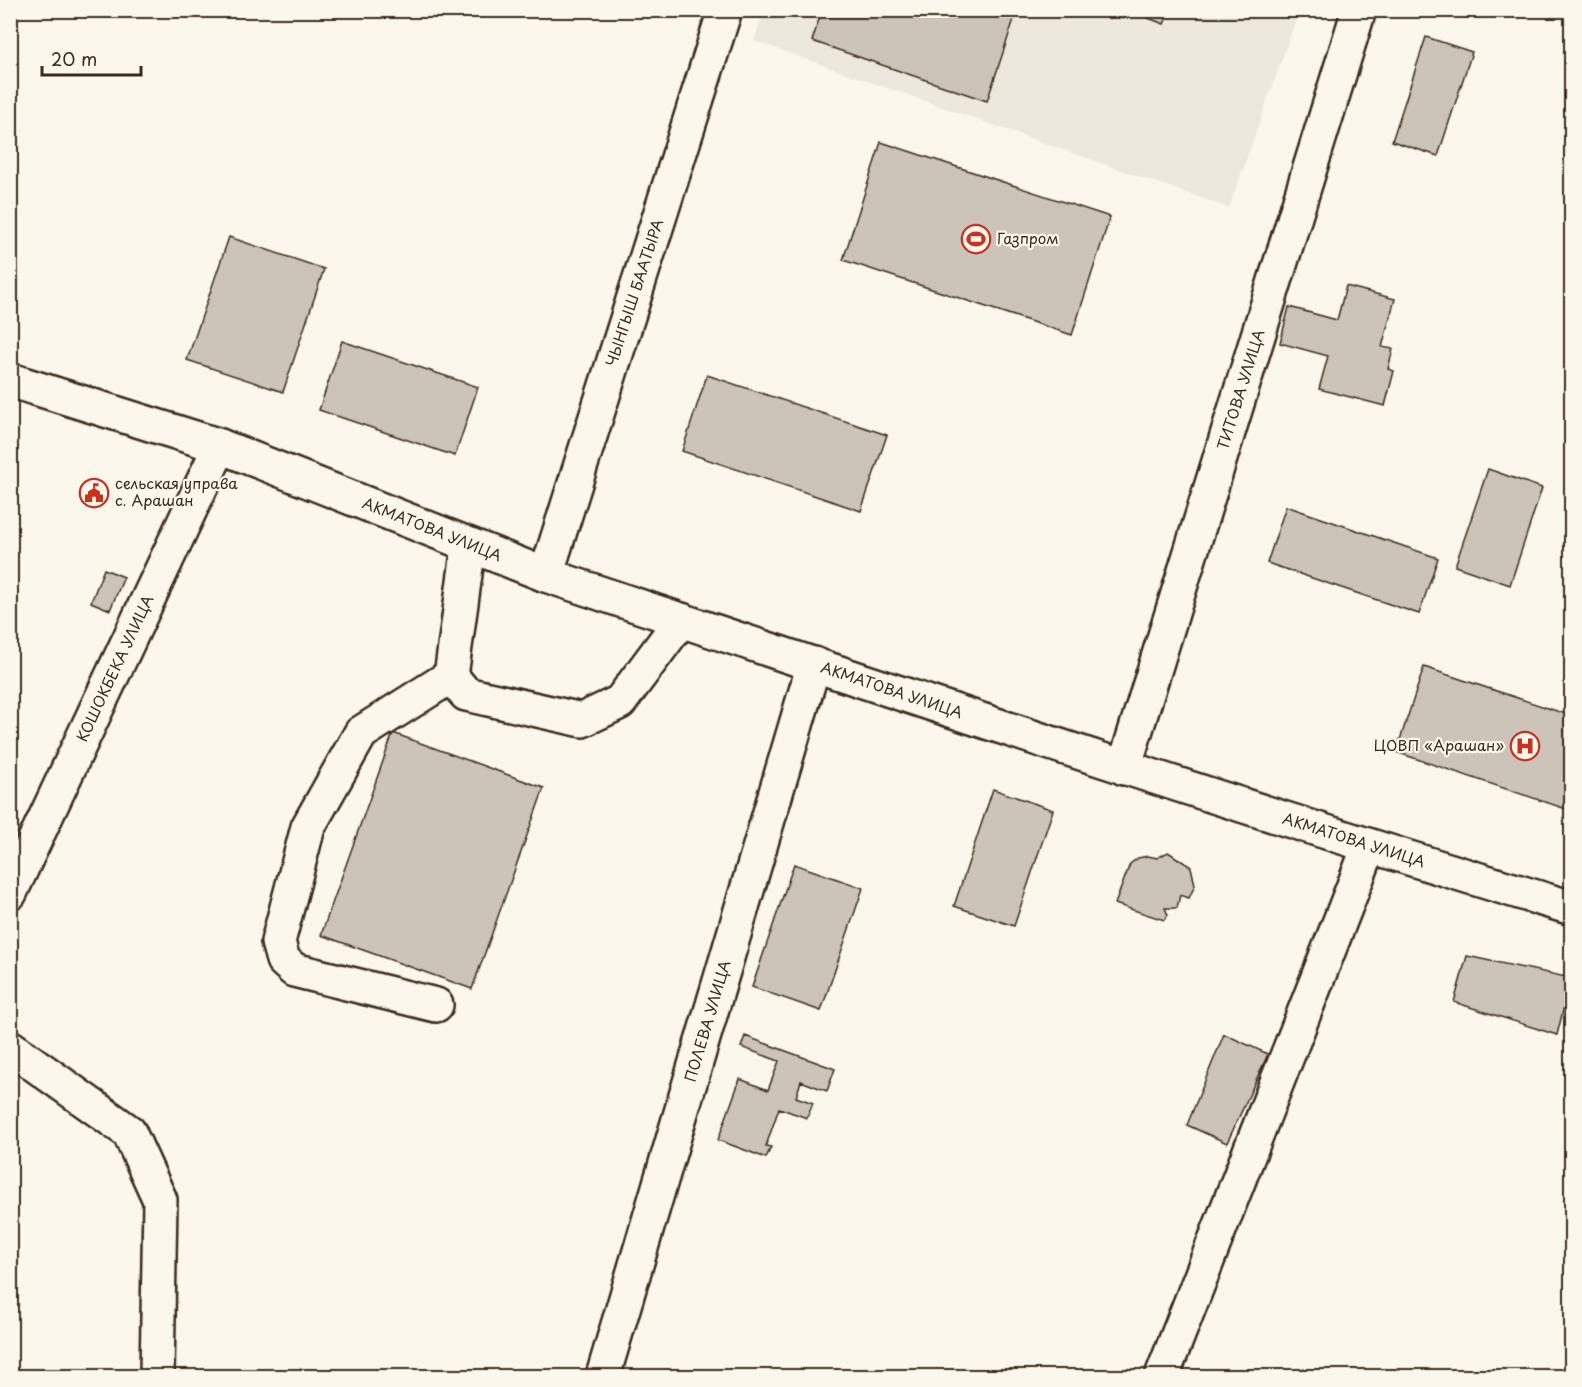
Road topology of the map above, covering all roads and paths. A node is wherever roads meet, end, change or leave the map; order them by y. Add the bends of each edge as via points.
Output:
1 (725, 10) edge
2 (1359, 10) edge
3 (10, 380) edge
4 (220, 446) junction
5 (469, 545) junction
6 (546, 575) junction
7 (681, 620) junction
8 (814, 664) junction
9 (451, 676) junction
10 (1124, 768) junction
11 (1369, 847) junction
12 (10, 893) edge
13 (1572, 908) edge
14 (436, 1005) dead end
15 (10, 1047) edge
16 (158, 1377) edge
17 (603, 1377) edge
18 (1162, 1377) edge

1 - 6 street, ЧЫНГЫШ БААТЫРА
2 - 10 street, ТИТОВА УЛИЦА
3 - 4 street, АКМАТОВА УЛИЦА
4 - 5 street, АКМАТОВА УЛИЦА
4 - 12 street, КОШОКБЕКА УЛИЦА
5 - 6 street, АКМАТОВА УЛИЦА
5 - 9 street
6 - 7 street, АКМАТОВА УЛИЦА
7 - 8 street, АКМАТОВА УЛИЦА
7 - 9 street via 620,702 582,720 466,694
8 - 10 street, АКМАТОВА УЛИЦА
8 - 17 street, ПОЛЕВА УЛИЦА
9 - 14 street via 361,733 308,827 278,942 283,960 294,970
10 - 11 street, АКМАТОВА УЛИЦА
11 - 13 street, АКМАТОВА УЛИЦА
11 - 18 street
15 - 16 street via 129,1132 160,1200

